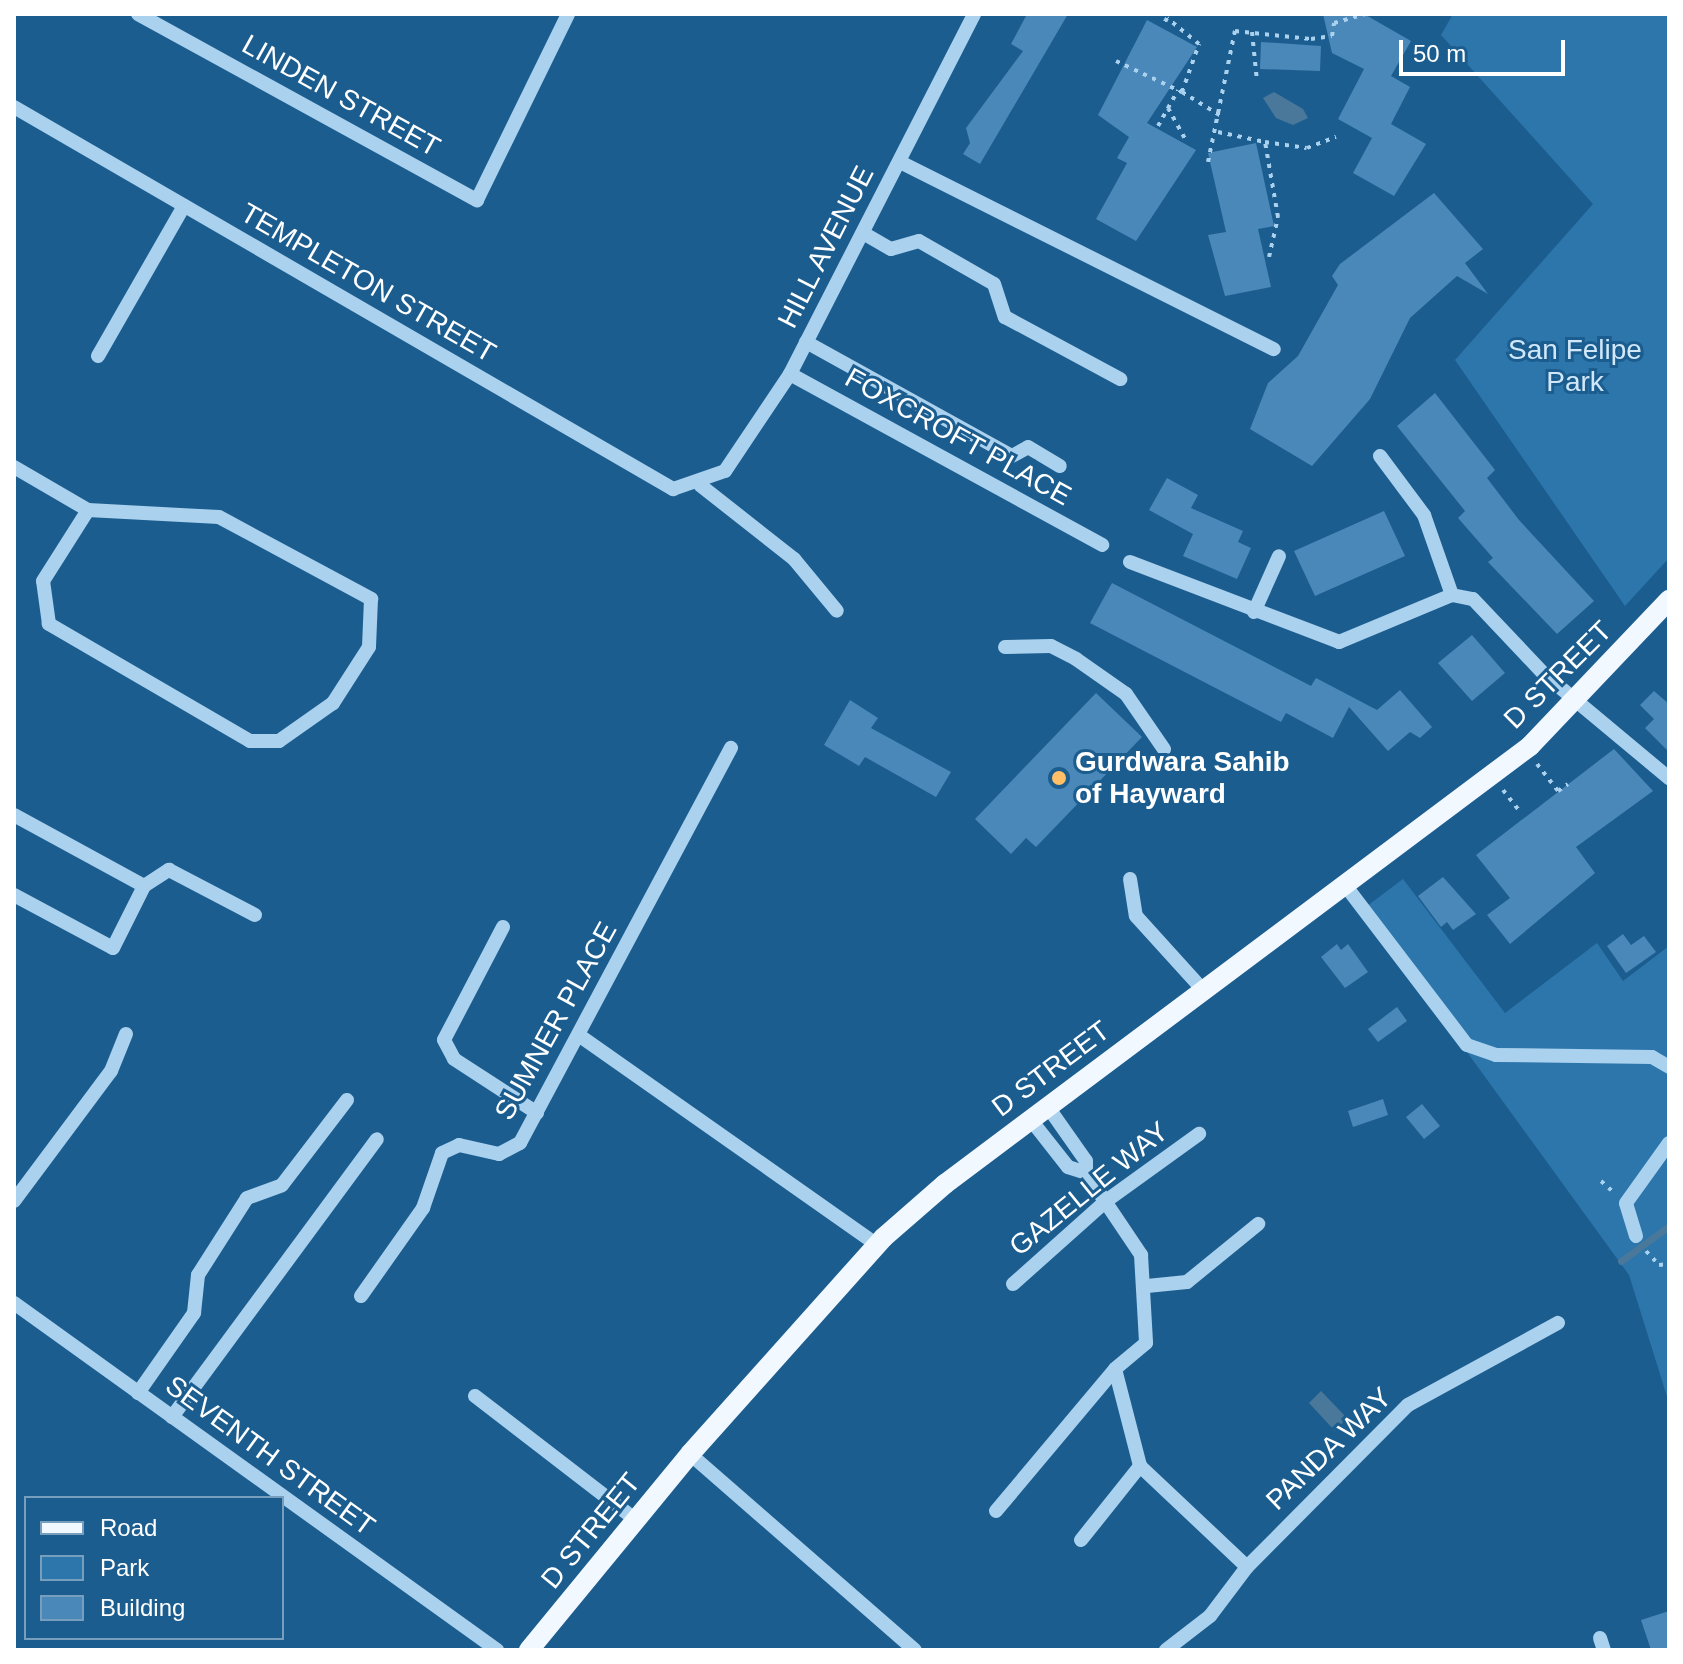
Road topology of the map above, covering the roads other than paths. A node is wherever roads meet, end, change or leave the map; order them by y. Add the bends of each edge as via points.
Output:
1 (138, 14) edge
2 (568, 14) edge
3 (974, 14) edge
4 (14, 107) edge
5 (900, 162) junction
6 (184, 206) junction
7 (863, 233) junction
8 (806, 342) junction
9 (1274, 349) dead end
10 (98, 356) dead end
11 (790, 374) junction
12 (1120, 379) dead end
13 (1380, 456) dead end
14 (1060, 466) dead end
15 (14, 467) edge
16 (700, 485) junction
17 (88, 510) junction
18 (1102, 545) dead end
19 (1279, 556) dead end
20 (1130, 562) dead end
21 (1452, 595) junction
22 (1669, 600) edge
23 (837, 611) dead end
24 (1254, 612) junction
25 (1005, 647) dead end
26 (1577, 700) junction
27 (731, 748) dead end
28 (1164, 749) dead end
29 (1669, 778) edge
30 (14, 815) edge
31 (1130, 879) dead end
32 (1345, 885) junction
33 (144, 886) junction
34 (14, 895) edge
35 (255, 915) dead end
36 (503, 927) dead end
37 (1203, 990) junction
38 (126, 1034) dead end
39 (580, 1036) junction
40 (1669, 1067) edge
41 (347, 1100) dead end
42 (1048, 1107) junction
43 (537, 1113) junction
44 (1031, 1120) junction
45 (1199, 1134) dead end
46 (377, 1139) dead end
47 (1669, 1143) edge
48 (1086, 1173) junction
49 (14, 1201) edge
50 (1106, 1201) junction
51 (1258, 1224) dead end
52 (1636, 1236) dead end
53 (877, 1245) junction
54 (1013, 1284) dead end
55 (1147, 1286) junction
56 (361, 1296) dead end
57 (14, 1303) edge
58 (1558, 1323) dead end
59 (1115, 1369) junction
60 (138, 1393) junction
61 (475, 1396) dead end
62 (172, 1417) junction
63 (690, 1454) junction
64 (1140, 1466) junction
65 (282, 1496) edge
66 (284, 1497) edge
67 (996, 1511) dead end
68 (636, 1520) junction
69 (1081, 1540) dead end
70 (1247, 1567) junction
71 (497, 1650) edge
72 (529, 1650) edge
73 (915, 1650) edge
74 (1166, 1650) edge

1 - 2 street, LINDEN STREET via 477,200
3 - 5 street, HILL AVENUE
4 - 6 street, TEMPLETON STREET
5 - 7 street, HILL AVENUE
5 - 9 street
6 - 10 street
6 - 16 street, TEMPLETON STREET via 673,489
7 - 8 street, HILL AVENUE
7 - 12 street via 891,249 919,241 994,284 1005,317
8 - 11 street, HILL AVENUE
8 - 14 street via 1012,456 1028,447
11 - 16 street, HILL AVENUE via 725,471
11 - 18 street, FOXCROFT PLACE
13 - 21 street via 1424,515
15 - 17 street
16 - 23 street via 794,559
17 - 17 street via 219,517 371,599 369,647 333,703 279,741 250,741 49,624 43,581
19 - 24 street
20 - 24 street
21 - 24 street via 1339,642
21 - 26 street via 1487,609 1544,674
22 - 26 main road, D STREET
25 - 28 street via 1051,646 1076,659 1126,694
26 - 29 street
26 - 32 main road, D STREET via 1530,746
27 - 39 street, SUMNER PLACE
30 - 33 street
31 - 37 street via 1136,916
32 - 37 main road, D STREET
32 - 40 street via 1467,1045 1496,1055 1652,1057
33 - 34 street via 113,948
33 - 35 street via 169,870
36 - 43 street via 444,1040 454,1059
37 - 42 main road, D STREET
38 - 49 street via 111,1071
39 - 43 street, SUMNER PLACE
39 - 53 street
41 - 60 street via 282,1185 247,1198 198,1275 194,1313
42 - 44 main road, D STREET
42 - 48 street via 1086,1161
43 - 56 street, SUMNER PLACE via 520,1143 499,1154 459,1145 442,1153 423,1208
44 - 48 street via 1068,1167
44 - 53 main road, D STREET
45 - 50 street, GAZELLE WAY
46 - 62 street
47 - 52 street via 1626,1203
48 - 50 street
50 - 54 street, GAZELLE WAY
50 - 55 street via 1141,1255
51 - 55 street via 1187,1282
53 - 63 main road, D STREET
55 - 59 street via 1146,1343
57 - 60 street, SEVENTH STREET
58 - 70 street, PANDA WAY via 1408,1405
59 - 64 street
59 - 67 street
60 - 62 street, SEVENTH STREET
61 - 68 street
62 - 65 street, SEVENTH STREET
63 - 68 main road, D STREET
63 - 73 street
64 - 69 street
64 - 70 street
66 - 71 street, SEVENTH STREET
68 - 72 main road, D STREET
70 - 74 street, PANDA WAY via 1210,1616

